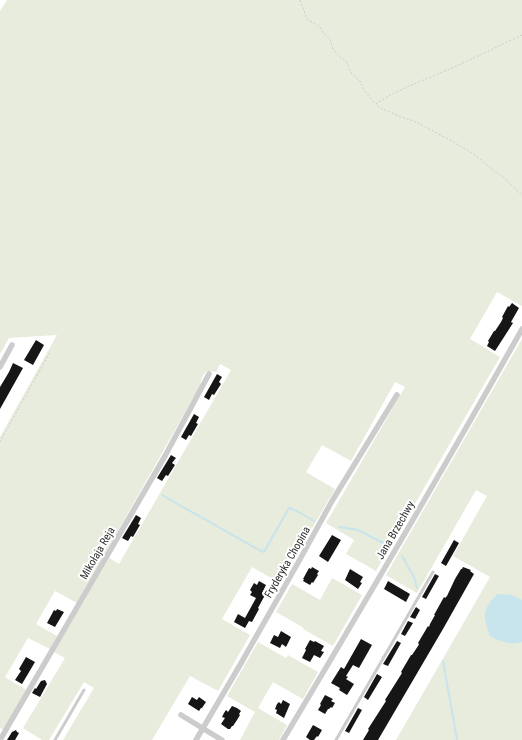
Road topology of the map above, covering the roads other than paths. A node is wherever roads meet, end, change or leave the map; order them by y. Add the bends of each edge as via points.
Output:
1 (522, 329) edge
2 (12, 344) dead end
3 (0, 367) edge
4 (209, 374) dead end
5 (397, 395) dead end
6 (433, 572) dead end
7 (84, 690) dead end
8 (181, 715) dead end
9 (202, 728) junction
10 (0, 740) edge
11 (55, 740) edge
12 (196, 740) edge
13 (222, 740) edge
14 (283, 740) edge
15 (336, 740) edge

1 - 14 street, Jana Brzechwy via 396,550
2 - 3 street
4 - 10 street, Mikołaja Reja
5 - 9 street, Fryderyka Chopina via 332,501
6 - 15 lane
7 - 11 lane
8 - 9 street
9 - 12 street, Fryderyka Chopina
9 - 13 street

